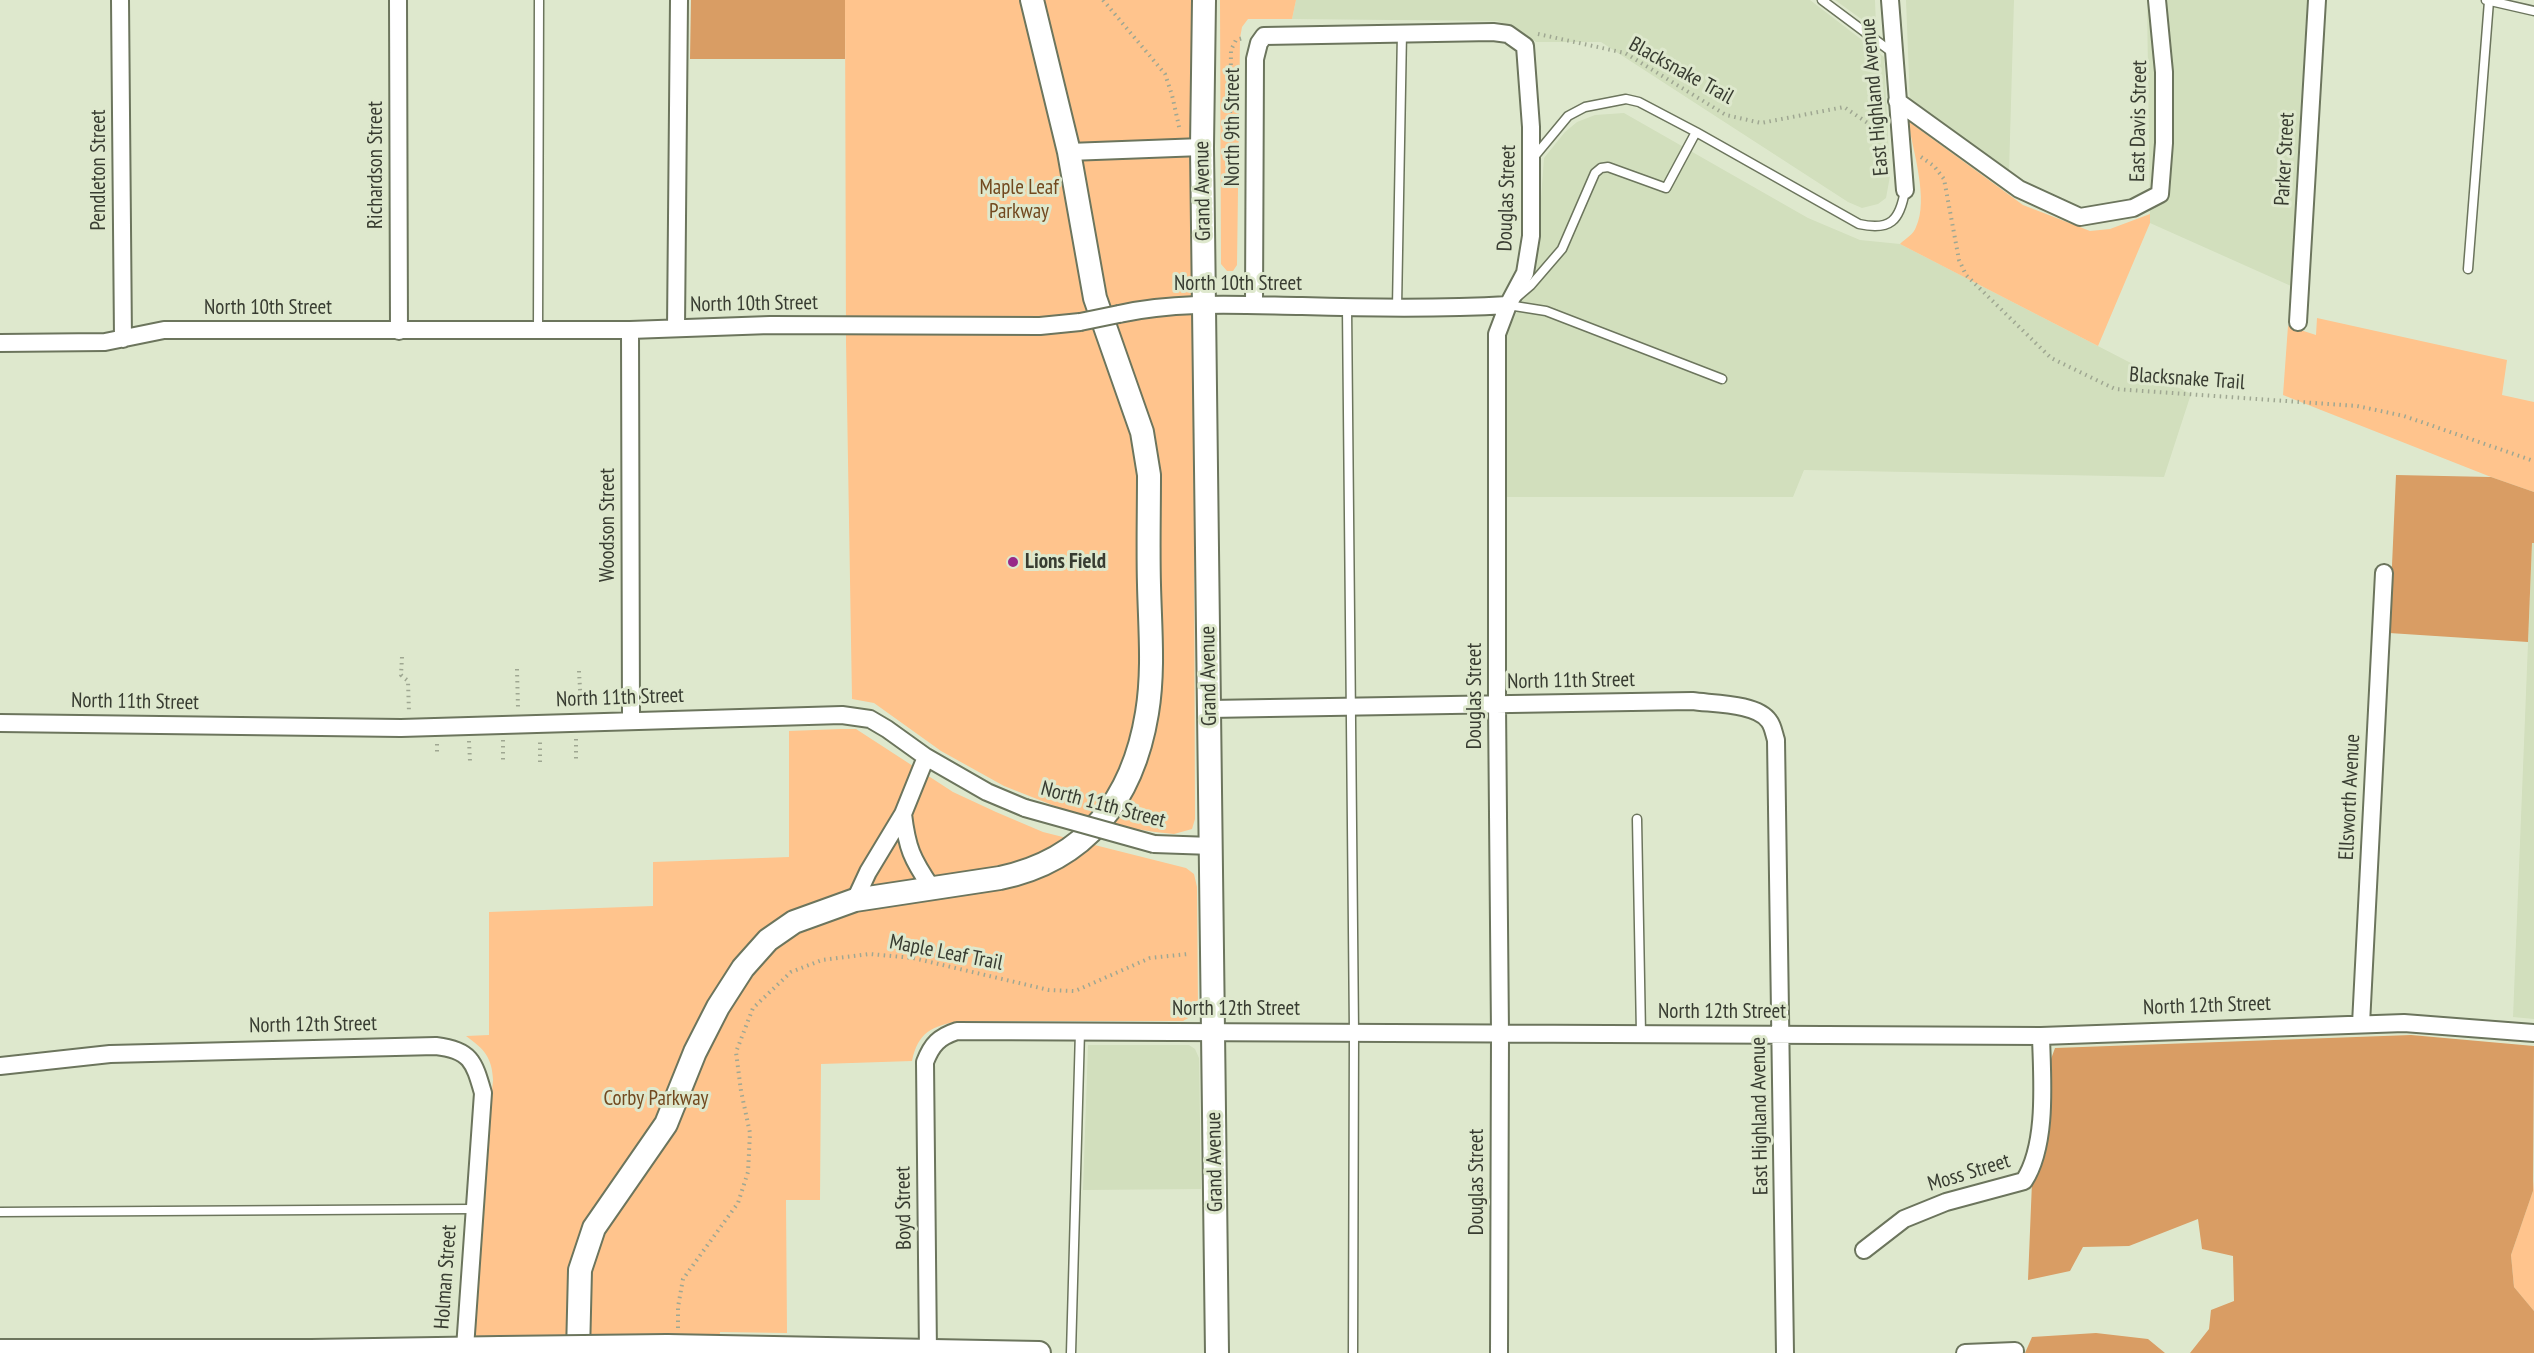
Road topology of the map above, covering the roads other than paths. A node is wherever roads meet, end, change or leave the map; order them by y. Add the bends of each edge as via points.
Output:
1 (120, 0) edge
2 (398, 0) edge
3 (539, 0) edge
4 (679, 0) edge
5 (1032, 0) edge
6 (1204, 0) edge
7 (1822, 0) edge
8 (1890, 0) edge
9 (2157, 0) edge
10 (2317, 0) edge
11 (2487, 0) edge
12 (2534, 11) edge
13 (1402, 32) junction
14 (1893, 53) junction
15 (1897, 101) junction
16 (1696, 132) junction
17 (1195, 136) junction
18 (1070, 152) junction
19 (1532, 160) junction
20 (1905, 190) joint
21 (2468, 269) dead end
22 (1205, 305) junction
23 (1254, 305) junction
24 (1508, 305) junction
25 (1397, 306) junction
26 (1347, 308) junction
27 (2298, 322) dead end
28 (676, 328) junction
29 (538, 330) junction
30 (630, 330) junction
31 (399, 331) junction
32 (123, 339) junction
33 (0, 343) edge
34 (1722, 379) dead end
35 (2384, 573) dead end
36 (1716, 704) joint
37 (1497, 705) junction
38 (1351, 706) junction
39 (1209, 709) junction
40 (631, 720) junction
41 (0, 723) edge
42 (926, 757) junction
43 (903, 814) junction
44 (1637, 819) dead end
45 (1212, 846) junction
46 (931, 887) junction
47 (855, 900) junction
48 (2361, 1024) junction
49 (1080, 1031) junction
50 (1213, 1032) junction
51 (1354, 1032) junction
52 (2534, 1033) edge
53 (1500, 1034) junction
54 (1641, 1034) junction
55 (1782, 1035) junction
56 (2041, 1036) junction
57 (925, 1062) joint
58 (0, 1066) edge
59 (473, 1209) junction
60 (0, 1212) edge
61 (1864, 1250) dead end
62 (465, 1348) junction
63 (0, 1351) edge
64 (928, 1351) edge
65 (2015, 1351) dead end
66 (311, 1352) edge
67 (578, 1353) edge
68 (1039, 1353) edge
69 (1071, 1353) edge
70 (1217, 1353) edge
71 (1353, 1353) edge
72 (1499, 1353) edge
73 (1785, 1353) edge
74 (1965, 1353) edge

1 - 32 street, Pendleton Street
2 - 31 street, Richardson Street
3 - 29 lane
4 - 28 street
5 - 18 street
6 - 17 street, Grand Avenue
7 - 14 lane
8 - 14 street, East Highland Avenue
9 - 15 street, East Davis Street via 2164,72 2160,194 2133,208 2080,217 2019,189
10 - 27 street, Parker Street
11 - 12 lane
11 - 21 lane
13 - 19 street, Douglas Street via 1493,32 1530,40
13 - 23 street, North 9th Street via 1264,36 1259,43 1255,59
13 - 25 lane
14 - 15 street, East Highland Avenue
15 - 20 street, East Highland Avenue
16 - 19 lane via 1626,99 1585,107 1568,116
16 - 20 lane via 1859,224 1876,228 1890,224 1902,208
16 - 24 lane via 1666,188 1608,167 1601,168 1562,249
17 - 18 street
17 - 22 street, Grand Avenue
18 - 46 street via 1095,298 1142,432 1149,475 1151,667 1147,714 1133,765 1114,802 1091,833 1049,863 1021,874
19 - 24 street, Douglas Street via 1531,236 1525,273
22 - 23 street, North 10th Street
22 - 28 street, North 10th Street, bridge via 1160,307 1040,327
22 - 39 street, Grand Avenue
23 - 26 street, North 10th Street
24 - 25 street, North 10th Street
24 - 34 lane via 1546,311
24 - 37 street, Douglas Street via 1497,334
25 - 26 street, North 10th Street
26 - 38 lane
28 - 30 street, North 10th Street
29 - 30 street, North 10th Street
29 - 31 street, North 10th Street
30 - 40 street, Woodson Street
31 - 32 street, North 10th Street via 164,330
32 - 33 street, North 10th Street
35 - 48 street, Ellsworth Avenue
36 - 37 street, North 11th Street via 1692,701
36 - 55 street, East Highland Avenue via 1760,712 1770,722 1776,740
37 - 38 street, North 11th Street
37 - 53 street, Douglas Street
38 - 39 street, North 11th Street
38 - 51 lane
39 - 45 street, Grand Avenue
40 - 41 street, North 11th Street via 410,727
40 - 42 street, North 11th Street via 842,715 870,719
42 - 43 street
42 - 45 street, North 11th Street, bridge via 987,792 1025,808 1154,844
43 - 46 street via 906,844
43 - 47 street
44 - 54 lane
45 - 50 street, Grand Avenue
46 - 47 street
47 - 67 street via 794,922 768,940 743,968 718,1007 666,1124 594,1228 580,1270
48 - 52 street, North 12th Street via 2404,1023
48 - 56 street, North 12th Street
49 - 50 street, North 12th Street
49 - 57 street, North 12th Street via 957,1031 942,1036 931,1046
49 - 69 lane
50 - 51 street, North 12th Street
50 - 70 street, Grand Avenue
51 - 53 street, North 12th Street
51 - 71 lane
53 - 54 street, North 12th Street
53 - 72 street, Douglas Street
54 - 55 street, North 12th Street
55 - 56 street, North 12th Street
55 - 73 street, East Highland Avenue
56 - 61 street, Moss Street via 2042,1101 2037,1146 2032,1169 2024,1181 1946,1202 1904,1219
57 - 64 street, Boyd Street
58 - 59 street, North 12th Street via 110,1054 300,1047 454,1048 474,1062 483,1093
59 - 60 lane
59 - 62 street, Holman Street
62 - 64 street, bridge via 672,1346
62 - 66 street
63 - 66 street
64 - 68 street
65 - 74 street

